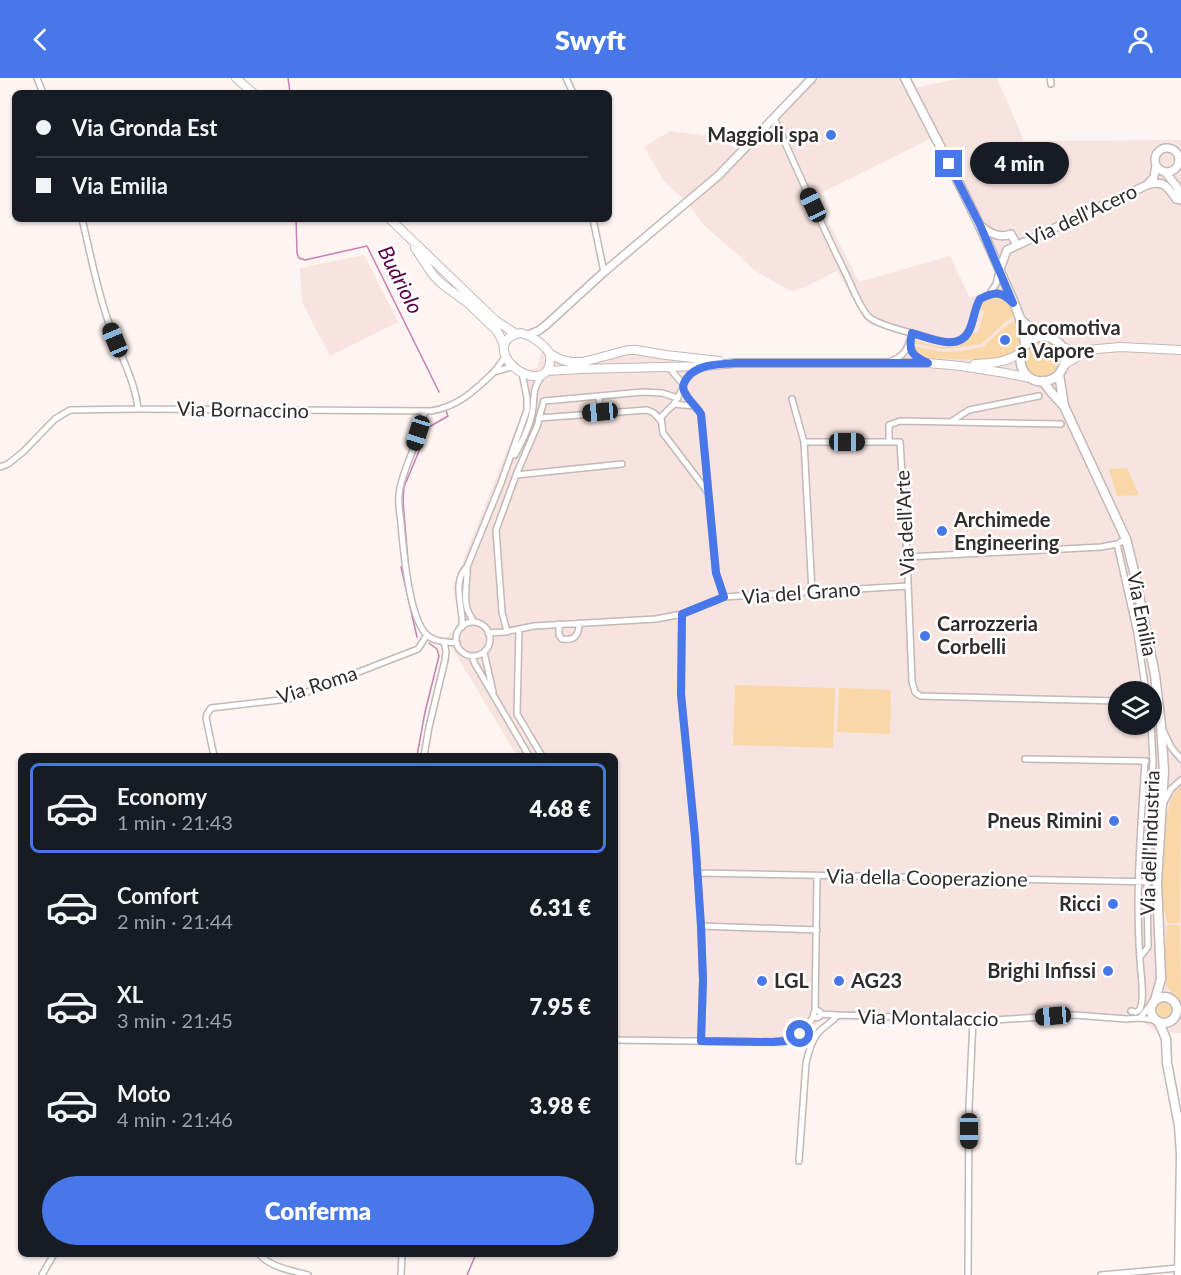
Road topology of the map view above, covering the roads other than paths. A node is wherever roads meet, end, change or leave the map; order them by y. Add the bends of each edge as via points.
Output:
1 (237, 78) edge
2 (812, 78) edge
3 (905, 78) edge
4 (250, 90) edge
5 (774, 118) junction
6 (1179, 152) edge
7 (1156, 165) junction
8 (1178, 165) edge
9 (1165, 172) junction
10 (1149, 185) junction
11 (1177, 187) junction
12 (1181, 199) edge
13 (83, 222) edge
14 (393, 222) edge
15 (593, 222) edge
16 (980, 225) junction
17 (407, 237) junction
18 (1017, 245) junction
19 (1000, 269) junction
20 (604, 272) junction
21 (989, 295) junction
22 (1013, 303) junction
23 (1021, 319) junction
24 (545, 326) junction
25 (912, 333) junction
26 (516, 334) junction
27 (528, 335) junction
28 (1044, 336) junction
29 (541, 344) junction
30 (910, 344) junction
31 (1062, 347) junction
32 (1023, 348) junction
33 (1088, 350) junction
34 (1181, 350) edge
35 (505, 352) junction
36 (550, 354) junction
37 (888, 362) junction
38 (735, 363) junction
39 (928, 363) junction
40 (1065, 364) junction
41 (705, 366) junction
42 (961, 366) junction
43 (663, 367) junction
44 (518, 369) junction
45 (494, 372) junction
46 (544, 373) junction
47 (1059, 374) junction
48 (1032, 379) junction
49 (1043, 381) junction
50 (683, 386) junction
51 (599, 396) junction
52 (1039, 396) dead end
53 (678, 398) junction
54 (792, 399) dead end
55 (674, 404) junction
56 (695, 406) junction
57 (1064, 406) junction
58 (138, 409) junction
59 (425, 411) junction
60 (600, 412) junction
61 (539, 418) junction
62 (661, 421) junction
63 (951, 422) junction
64 (1061, 424) dead end
65 (804, 442) junction
66 (889, 442) junction
67 (622, 464) dead end
68 (0, 467) edge
69 (516, 475) junction
70 (501, 483) junction
71 (708, 493) junction
72 (1126, 539) junction
73 (1117, 544) junction
74 (907, 556) junction
75 (467, 567) junction
76 (908, 586) junction
77 (812, 592) junction
78 (724, 597) junction
79 (682, 614) junction
80 (474, 622) junction
81 (579, 623) junction
82 (559, 624) junction
83 (462, 627) junction
84 (519, 629) junction
85 (1146, 630) junction
86 (506, 632) junction
87 (489, 633) junction
88 (1137, 633) junction
89 (427, 635) junction
90 (490, 641) junction
91 (444, 642) junction
92 (457, 643) junction
93 (484, 651) junction
94 (472, 656) junction
95 (1144, 681) edge
96 (1156, 681) edge
97 (494, 696) junction
98 (1108, 701) edge
99 (1162, 727) edge
100 (1152, 735) edge
101 (1162, 735) edge
102 (213, 753) edge
103 (425, 753) edge
104 (527, 753) edge
105 (540, 753) edge
106 (1025, 759) dead end
107 (1181, 759) edge
108 (1144, 761) junction
109 (1153, 761) junction
110 (1163, 761) junction
111 (1181, 780) edge
112 (1162, 807) junction
113 (1142, 813) junction
114 (1150, 813) junction
115 (1140, 850) junction
116 (1148, 851) junction
117 (697, 873) junction
118 (817, 876) junction
119 (1138, 882) junction
120 (1147, 882) junction
121 (1157, 882) junction
122 (1139, 918) junction
123 (1147, 918) junction
124 (701, 926) junction
125 (817, 930) junction
126 (1140, 958) junction
127 (1161, 979) junction
128 (1172, 999) junction
129 (1153, 1002) junction
130 (1131, 1011) dead end
131 (817, 1014) junction
132 (838, 1016) junction
133 (1140, 1018) junction
134 (973, 1020) junction
135 (1172, 1020) junction
136 (1157, 1021) junction
137 (1166, 1039) junction
138 (618, 1040) edge
139 (701, 1041) junction
140 (799, 1161) dead end
141 (52, 1257) edge
142 (262, 1257) edge
143 (402, 1257) edge
144 (1179, 1267) edge
145 (1122, 1274) edge
146 (42, 1275) edge
147 (308, 1275) edge
148 (401, 1275) edge
149 (968, 1275) edge
150 (1101, 1275) edge

1 - 4 main road
2 - 5 street
3 - 16 main road
5 - 20 street via 719,175
5 - 25 street via 866,312 876,321
6 - 7 street via 1159,150
6 - 8 street
7 - 9 street
7 - 10 street, Via dell'Acero
8 - 9 street
8 - 11 street
9 - 10 street, Via dell'Acero
9 - 11 street
10 - 12 street, Via dell'Acero via 1165,185 1176,199
10 - 18 street, Via dell'Acero
11 - 12 street
13 - 58 street via 103,305
14 - 17 main road
15 - 20 street
16 - 18 street, Via dell'Acero via 999,236 1011,234
16 - 19 main road
17 - 26 main road via 495,320
17 - 35 main road via 433,275 497,331
18 - 19 street, Via dell'Acero via 1007,250
19 - 21 street
19 - 22 main road
20 - 24 street
21 - 22 street via 1005,294
21 - 25 street via 980,299 969,331 953,343
22 - 23 main road
23 - 28 main road
23 - 32 main road
24 - 27 street
24 - 29 street
25 - 30 street
26 - 27 main road
26 - 35 main road via 507,339
27 - 29 main road
28 - 31 main road
28 - 32 main road via 1030,340
29 - 36 main road
30 - 37 street via 898,359
30 - 39 street via 915,356
31 - 33 main road
31 - 40 main road
32 - 42 main road via 1002,362
32 - 48 main road via 1022,367
33 - 34 main road
33 - 40 main road
35 - 44 main road via 508,361
35 - 45 street, Via Bornaccino
36 - 38 main road via 562,360 583,362 636,350
36 - 46 main road via 550,366
37 - 38 main road
37 - 39 main road
38 - 41 main road
39 - 42 main road
40 - 47 main road
41 - 43 main road
41 - 50 street via 690,374
42 - 48 main road
43 - 46 main road
43 - 50 street via 671,370
44 - 45 street, Via Bornaccino
44 - 46 main road via 528,376
44 - 70 street via 524,377 527,410
45 - 59 street, Via Bornaccino via 460,401
46 - 70 street via 535,385 529,425
47 - 49 main road
47 - 57 main road, Via Emilia
48 - 49 main road
49 - 57 main road, Via Emilia
50 - 53 street
50 - 56 street
51 - 53 street via 643,392
51 - 60 street
51 - 61 street via 544,401
52 - 63 street via 969,410
53 - 55 street
54 - 65 street
55 - 56 street
55 - 62 street
56 - 71 street via 701,414
57 - 72 main road, Via Emilia
58 - 59 street, Via Bornaccino
58 - 68 street, Via Bornaccino via 70,410 55,418 23,452
59 - 89 street via 399,494 403,553 414,607
60 - 61 street
60 - 62 street via 646,410
61 - 69 street
62 - 71 street via 663,433
63 - 64 street
63 - 66 street via 893,422 889,424
65 - 66 street, Via dell'Arte
65 - 77 street
66 - 74 street, Via dell'Arte via 900,442
67 - 69 street
69 - 86 street via 496,530
70 - 75 street
71 - 78 street via 716,573
72 - 73 street
72 - 85 main road, Via Emilia
73 - 74 street
73 - 88 street
74 - 76 street, Via dell'Arte
75 - 80 street via 465,595
75 - 83 street via 460,577
76 - 77 street, Via del Grano
76 - 98 street, Via dell'Arte via 912,681 920,696
77 - 78 street, Via del Grano
78 - 79 street, Via del Grano
79 - 81 street, Via del Grano
79 - 117 street via 681,694
80 - 83 street
80 - 87 street
81 - 82 street, Via del Grano
81 - 82 street via 577,635 568,640 559,635
82 - 84 street, Via del Grano
83 - 92 street
84 - 86 street, Via del Grano
84 - 105 street via 517,714
85 - 88 street
85 - 96 main road, Via Emilia
86 - 87 street
86 - 90 street
87 - 90 street
88 - 95 street
89 - 91 street
89 - 102 street, Via Roma via 418,649 289,699 212,708 206,718
90 - 93 street
91 - 92 street
91 - 103 street via 446,652
92 - 94 street via 462,652
93 - 94 street
93 - 97 street
94 - 97 street
97 - 104 street
99 - 107 street
100 - 109 street, Via dell'Industria
101 - 110 main road, Via Emilia
106 - 108 street
108 - 109 street
108 - 113 street, Via dell'Industria
109 - 110 street
109 - 114 street, Via dell'Industria
110 - 112 main road, Via Emilia
111 - 112 street
112 - 121 main road, Via Emilia
113 - 114 street
113 - 115 street, Via dell'Industria
114 - 116 street, Via dell'Industria
115 - 116 street
115 - 119 street, Via dell'Industria
116 - 120 street, Via dell'Industria
117 - 118 street, Via della Cooperazione
117 - 124 street
118 - 119 street, Via della Cooperazione
118 - 125 street
119 - 120 street, Via della Cooperazione
119 - 122 street, Via dell'Industria
120 - 121 street, Via della Cooperazione
120 - 123 street, Via dell'Industria
121 - 127 main road, Via Emilia
122 - 123 street
122 - 126 street, Via dell'Industria
123 - 126 street, Via dell'Industria via 1148,947
124 - 125 street
124 - 139 street
125 - 131 street
126 - 130 street, Via dell'Industria via 1142,1002 1136,1012
127 - 128 main road, Via Emilia
127 - 129 main road, Via Emilia
128 - 129 main road via 1163,996
128 - 135 main road, Via Emilia via 1177,1011
129 - 133 street
129 - 136 main road, Via Emilia via 1151,1012
131 - 132 street
131 - 139 street via 800,1034 787,1041
132 - 134 street, Via Montalaccio
132 - 140 street, Via Montalaccio via 815,1036 809,1050
133 - 134 street, Via Montalaccio via 1074,1015
133 - 136 street, Via Montalaccio
134 - 149 street
135 - 136 main road
135 - 137 main road, Via Emilia
136 - 137 main road, Via Emilia
137 - 144 main road, Via Emilia via 1181,1154
138 - 139 street
141 - 146 street
142 - 147 street via 272,1265
143 - 148 street
144 - 145 street
145 - 150 street

